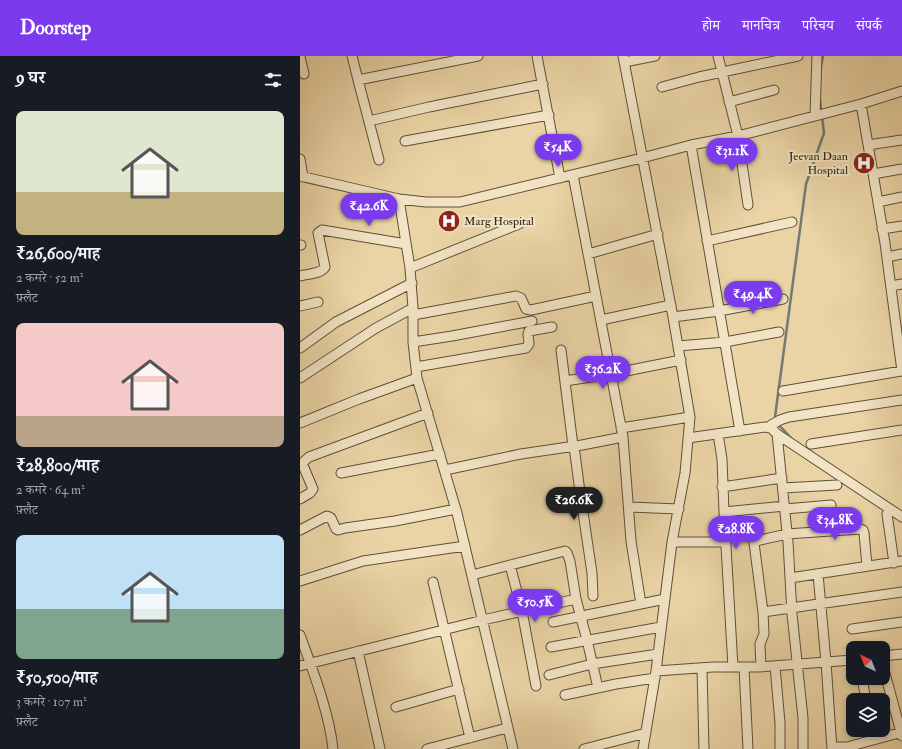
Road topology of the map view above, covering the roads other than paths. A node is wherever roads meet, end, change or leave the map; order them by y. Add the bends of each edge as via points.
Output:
1 (352, 56) edge
2 (478, 56) edge
3 (537, 56) edge
4 (655, 56) edge
5 (718, 56) edge
6 (798, 56) edge
7 (817, 56) edge
8 (300, 57) edge
9 (624, 59) edge
10 (722, 73) junction
11 (304, 74) dead end
12 (358, 80) junction
13 (543, 84) junction
14 (662, 87) dead end
15 (774, 90) dead end
16 (902, 91) edge
17 (729, 102) junction
18 (861, 104) junction
19 (549, 115) junction
20 (819, 115) junction
21 (369, 121) junction
22 (738, 136) junction
23 (902, 140) edge
24 (404, 141) dead end
25 (691, 145) junction
26 (868, 145) junction
27 (642, 158) junction
28 (300, 159) edge
29 (379, 160) dead end
30 (902, 168) edge
31 (873, 174) junction
32 (573, 175) junction
33 (301, 176) edge
34 (560, 178) junction
35 (902, 197) edge
36 (398, 199) junction
37 (878, 202) junction
38 (748, 205) dead end
39 (792, 222) dead end
40 (519, 224) dead end
41 (902, 226) edge
42 (882, 229) junction
43 (658, 234) junction
44 (708, 241) junction
45 (406, 244) junction
46 (588, 254) junction
47 (902, 254) edge
48 (887, 257) junction
49 (410, 268) junction
50 (300, 276) edge
51 (412, 283) junction
52 (902, 284) edge
53 (890, 286) junction
54 (596, 296) junction
55 (783, 299) dead end
56 (318, 302) dead end
57 (670, 305) junction
58 (300, 306) edge
59 (413, 311) junction
60 (720, 311) junction
61 (898, 312) edge
62 (673, 317) junction
63 (601, 320) junction
64 (532, 321) dead end
65 (552, 327) dead end
66 (779, 332) dead end
67 (413, 342) junction
68 (725, 342) junction
69 (900, 343) edge
70 (678, 346) junction
71 (300, 348) edge
72 (561, 350) dead end
73 (681, 360) junction
74 (416, 367) junction
75 (902, 371) edge
76 (611, 374) junction
77 (300, 378) edge
78 (417, 378) junction
79 (565, 381) junction
80 (783, 390) dead end
81 (902, 400) edge
82 (428, 413) junction
83 (690, 417) junction
84 (300, 423) edge
85 (775, 423) dead end
86 (902, 430) edge
87 (740, 431) junction
88 (622, 432) junction
89 (718, 434) junction
90 (777, 434) junction
91 (688, 438) junction
92 (811, 444) dead end
93 (574, 446) junction
94 (440, 454) junction
95 (301, 464) edge
96 (445, 470) junction
97 (341, 473) dead end
98 (782, 478) junction
99 (837, 485) dead end
100 (722, 487) junction
101 (783, 488) junction
102 (300, 499) edge
103 (832, 505) dead end
104 (628, 507) junction
105 (785, 507) junction
106 (456, 509) junction
107 (679, 509) junction
108 (724, 512) junction
109 (887, 514) dead end
110 (902, 517) edge
111 (300, 530) edge
112 (787, 534) junction
113 (672, 542) junction
114 (725, 542) junction
115 (465, 546) junction
116 (898, 562) edge
117 (510, 565) junction
118 (867, 566) junction
119 (818, 574) junction
120 (472, 575) junction
121 (790, 578) junction
122 (300, 581) edge
123 (433, 582) dead end
124 (902, 592) edge
125 (593, 596) dead end
126 (576, 599) junction
127 (665, 599) junction
128 (821, 603) junction
129 (641, 604) junction
130 (791, 607) junction
131 (522, 611) junction
132 (764, 612) junction
133 (580, 616) junction
134 (483, 620) junction
135 (553, 622) dead end
136 (902, 622) edge
137 (661, 627) junction
138 (445, 629) junction
139 (852, 629) dead end
140 (300, 635) edge
141 (587, 640) junction
142 (551, 647) dead end
143 (358, 651) junction
144 (658, 654) junction
145 (902, 654) edge
146 (890, 655) edge
147 (846, 661) edge
148 (826, 662) junction
149 (310, 663) junction
150 (592, 664) junction
151 (797, 664) junction
152 (300, 666) edge
153 (775, 666) junction
154 (733, 667) junction
155 (744, 667) junction
156 (761, 667) junction
157 (702, 668) junction
158 (549, 675) dead end
159 (656, 675) junction
160 (888, 685) edge
161 (536, 686) dead end
162 (598, 688) junction
163 (459, 690) junction
164 (565, 695) dead end
165 (396, 707) dead end
166 (507, 728) junction
167 (646, 733) junction
168 (902, 734) edge
169 (470, 738) junction
170 (453, 746) edge
171 (641, 748) edge
172 (832, 748) edge
173 (333, 749) edge
174 (380, 749) edge
175 (427, 749) edge
176 (512, 749) edge
177 (584, 749) edge
178 (704, 749) edge
179 (748, 749) edge
180 (780, 749) edge
181 (803, 749) edge

1 - 12 street
2 - 12 street
3 - 13 street
4 - 9 street
5 - 10 street
6 - 10 street
7 - 20 street
8 - 11 street
9 - 27 street
10 - 14 street
10 - 17 street
12 - 21 street
13 - 19 street
13 - 21 street
15 - 17 street
16 - 18 street
17 - 22 street
18 - 20 street
18 - 26 street
19 - 24 street
19 - 34 street
20 - 22 street
21 - 29 street
22 - 25 street
22 - 38 street
23 - 26 street
25 - 27 street
25 - 44 street
26 - 31 street
27 - 32 street
27 - 43 street
28 - 33 street
30 - 31 street
31 - 37 street
32 - 34 street
32 - 46 street
33 - 36 street
34 - 36 street via 460,202
35 - 37 street
36 - 45 street
37 - 42 street
39 - 44 street
40 - 49 street
41 - 42 street
42 - 48 street
43 - 46 street
43 - 57 street
44 - 60 street
45 - 49 street
45 - 50 street via 322,230 318,233 325,268 320,272
46 - 54 street
47 - 48 street
48 - 53 street
49 - 51 street
51 - 59 street
51 - 71 street via 336,322
52 - 53 street
53 - 61 street
54 - 59 street via 532,310 526,309 521,298 516,296
54 - 63 street
55 - 60 street
56 - 58 street
57 - 62 street
57 - 63 street
59 - 67 street
59 - 77 street via 376,328
60 - 62 street
60 - 68 street
61 - 69 street
62 - 70 street
63 - 76 street
64 - 67 street
65 - 74 street via 529,331 529,344 526,348
66 - 68 street
67 - 74 street
68 - 70 street
68 - 87 street
69 - 75 street
70 - 73 street
72 - 79 street
73 - 76 street
73 - 83 street
74 - 78 street
75 - 80 street
76 - 79 street
76 - 88 street
78 - 82 street
78 - 84 street
79 - 93 street
81 - 85 street via 836,409
82 - 94 street
82 - 95 street via 310,457
83 - 88 street
83 - 91 street
86 - 92 street
87 - 89 street
87 - 90 street via 765,427 771,428
88 - 93 street
88 - 104 street
89 - 91 street
89 - 100 street via 722,459
90 - 98 street
90 - 110 street
91 - 107 street
93 - 96 street
93 - 125 street
94 - 96 street
94 - 97 street
95 - 102 street via 313,489
96 - 106 street
98 - 100 street
98 - 101 street
99 - 101 street
100 - 108 street
101 - 105 street
103 - 105 street
104 - 107 street
104 - 129 street
105 - 108 street
105 - 112 street
106 - 111 street via 338,530 327,516
106 - 115 street
107 - 113 street
108 - 114 street
109 - 116 street
112 - 118 street via 863,530
112 - 121 street
112 - 132 street via 754,543
113 - 114 street
113 - 127 street
114 - 154 street
115 - 120 street
115 - 122 street via 363,562
116 - 118 street
117 - 120 street
117 - 126 street via 567,553
117 - 131 street
118 - 119 street
119 - 121 street
119 - 128 street
120 - 134 street
121 - 130 street
123 - 138 street
124 - 128 street
126 - 131 street
126 - 133 street
127 - 129 street
127 - 137 street
128 - 130 street
128 - 148 street
129 - 133 street
130 - 132 street
130 - 151 street
131 - 134 street
131 - 161 street
132 - 156 street via 764,634 760,644
133 - 135 street
133 - 141 street
134 - 138 street
134 - 166 street
136 - 139 street
137 - 141 street
137 - 144 street
138 - 143 street
138 - 163 street
140 - 149 street
141 - 142 street
141 - 150 street
143 - 149 street
143 - 174 street
144 - 150 street
144 - 159 street
145 - 146 street
147 - 148 street
148 - 151 street
148 - 172 street
149 - 152 street
149 - 173 street via 331,732
150 - 158 street
150 - 162 street
151 - 153 street
151 - 181 street via 803,718
153 - 156 street
153 - 180 street
154 - 155 street
154 - 157 street
155 - 156 street
155 - 179 street
157 - 159 street
157 - 178 street
159 - 162 street
159 - 167 street
160 - 168 street
162 - 164 street
163 - 165 street
163 - 169 street
166 - 169 street
166 - 176 street
167 - 171 street
167 - 177 street
168 - 172 street
169 - 170 street
170 - 175 street

